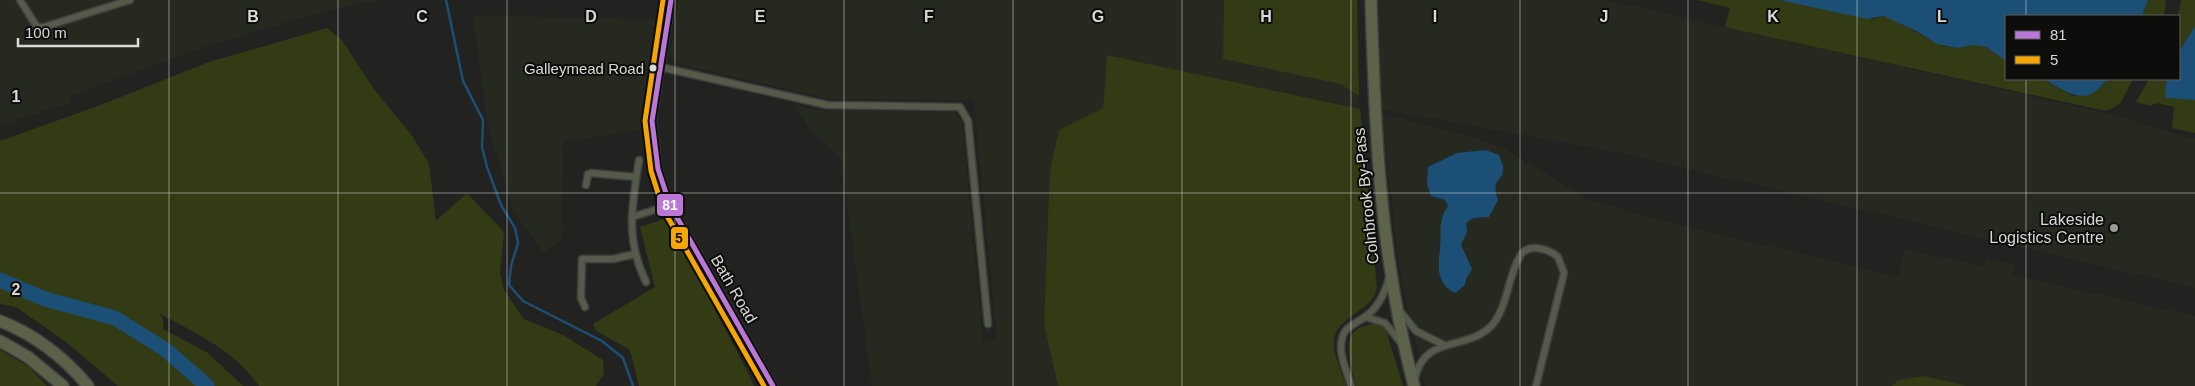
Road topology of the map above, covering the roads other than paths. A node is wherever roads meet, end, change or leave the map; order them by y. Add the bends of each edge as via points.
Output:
1 (20, 0) edge
2 (130, 0) edge
3 (671, 0) edge
4 (1371, 0) edge
5 (660, 67) junction
6 (640, 160) dead end
7 (636, 177) junction
8 (586, 185) dead end
9 (670, 205) junction
10 (632, 217) junction
11 (635, 254) junction
12 (1390, 272) junction
13 (646, 282) dead end
14 (1396, 305) junction
15 (585, 307) dead end
16 (1365, 317) junction
17 (0, 321) edge
18 (988, 324) dead end
19 (0, 341) edge
20 (1444, 345) junction
21 (1405, 349) junction
22 (1414, 385) edge
23 (63, 386) edge
24 (88, 386) edge
25 (774, 386) edge
26 (1351, 386) edge
27 (1536, 386) edge

1 - 2 street via 37,27
3 - 5 street, Bath Road
4 - 12 highway, Colnbrook By-Pass via 1374,120
5 - 9 street, Bath Road via 652,121 653,142
5 - 18 street via 827,105 960,107 968,121
6 - 7 street
7 - 8 street via 591,173
7 - 10 street
9 - 10 street
9 - 25 street, Bath Road
10 - 11 street via 630,229
11 - 13 street
11 - 15 street via 613,259 582,259 580,298
12 - 14 highway, Colnbrook By-Pass
12 - 16 street via 1383,297
14 - 20 street via 1416,331
14 - 21 highway, Colnbrook By-Pass
16 - 21 street via 1389,326
16 - 26 street via 1351,324 1343,336 1342,354
17 - 24 highway via 46,347
19 - 23 highway via 28,357
20 - 22 street via 1423,360 1417,369
20 - 27 street via 1466,341 1489,328 1496,319 1520,255 1536,248 1550,251 1561,260 1564,273
21 - 22 highway, Colnbrook By-Pass

